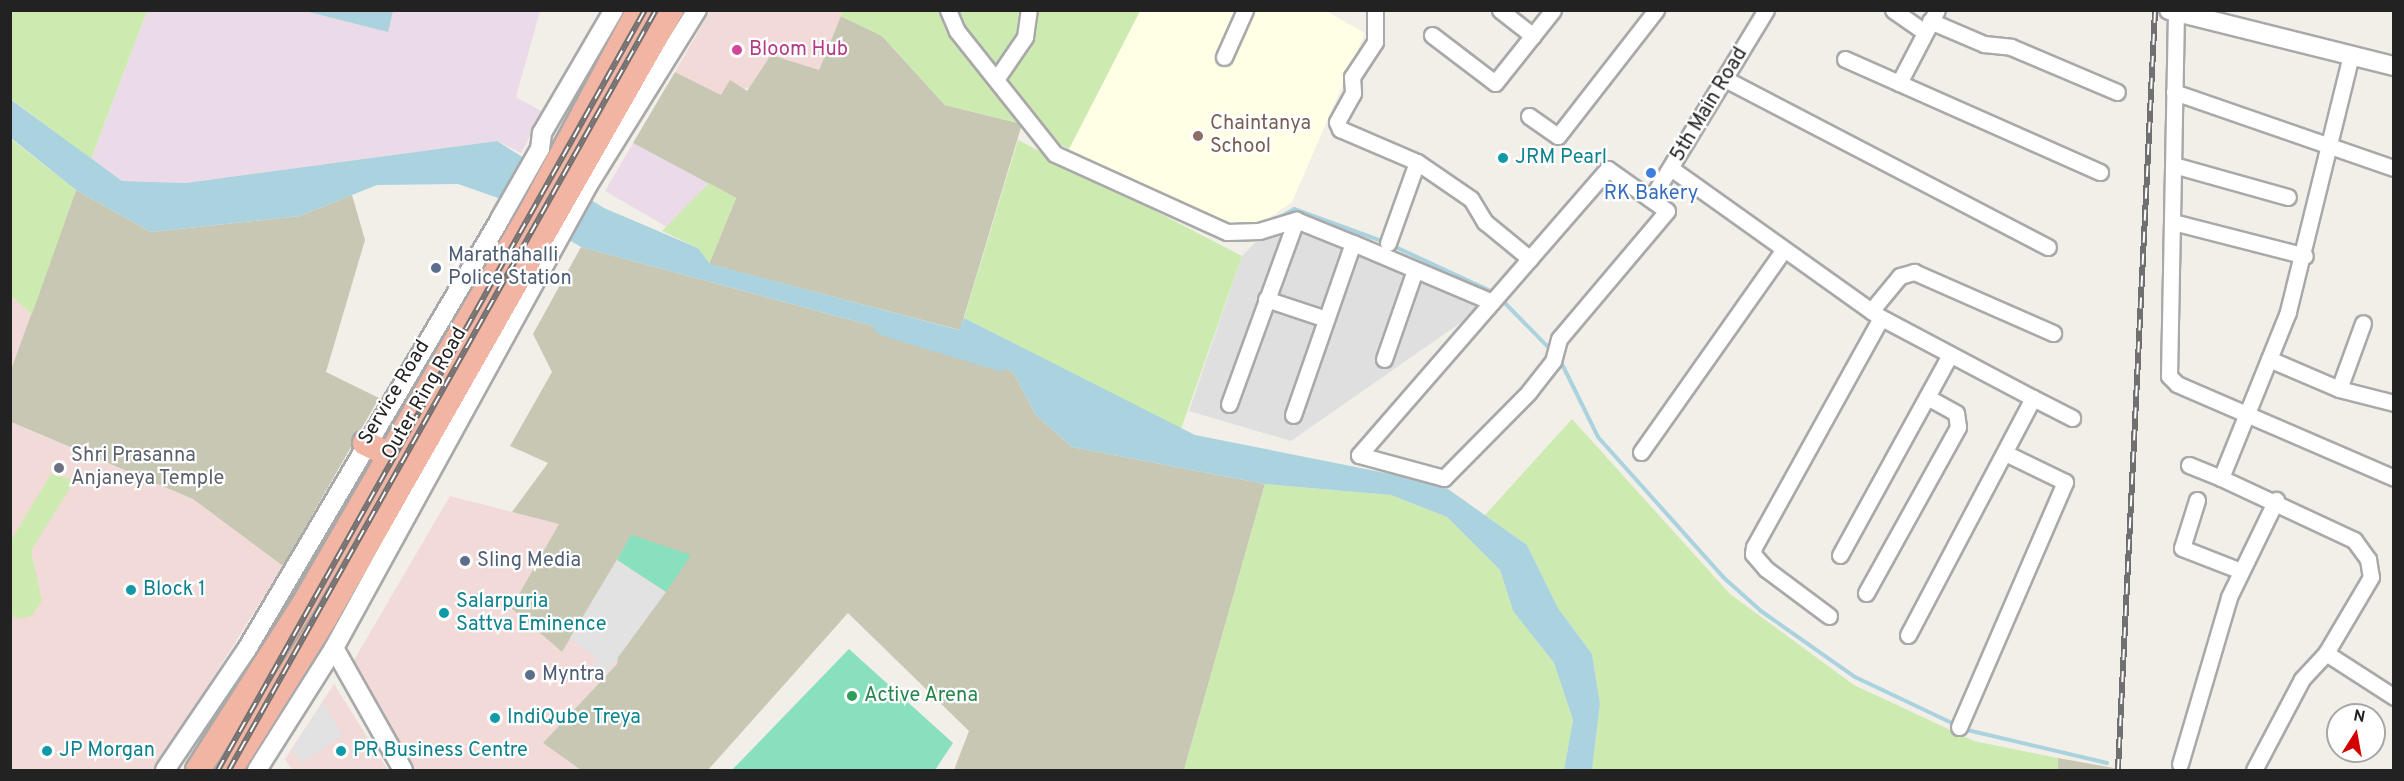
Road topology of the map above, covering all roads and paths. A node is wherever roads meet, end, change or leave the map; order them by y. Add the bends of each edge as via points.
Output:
1 (614, 10) edge
2 (639, 10) edge
3 (671, 10) edge
4 (697, 10) edge
5 (948, 10) edge
6 (1029, 10) edge
7 (1245, 10) edge
8 (1375, 10) edge
9 (1500, 10) edge
10 (1553, 10) edge
11 (1656, 10) edge
12 (1766, 10) edge
13 (1893, 10) edge
14 (2172, 11) edge
15 (1930, 21) edge
16 (1432, 35) dead end
17 (1533, 36) junction
18 (2351, 55) junction
19 (1224, 57) dead end
20 (1845, 59) dead end
21 (2394, 66) edge
22 (997, 78) junction
23 (1725, 79) junction
24 (1899, 83) junction
25 (2116, 92) dead end
26 (2174, 93) junction
27 (1529, 116) dead end
28 (2330, 146) junction
29 (1417, 162) junction
30 (2177, 166) junction
31 (2394, 168) edge
32 (1672, 169) junction
33 (2100, 172) dead end
34 (582, 182) junction
35 (2288, 197) dead end
36 (1651, 199) junction
37 (1296, 220) junction
38 (2173, 222) junction
39 (510, 225) junction
40 (550, 239) junction
41 (1353, 243) junction
42 (1388, 243) dead end
43 (2048, 247) dead end
44 (1784, 249) junction
45 (2305, 256) junction
46 (1530, 259) junction
47 (1415, 270) junction
48 (1496, 298) junction
49 (1266, 299) junction
50 (1876, 314) junction
51 (1326, 319) junction
52 (2363, 322) dead end
53 (2053, 333) dead end
54 (1950, 355) junction
55 (1384, 359) dead end
56 (2269, 359) junction
57 (2338, 389) junction
58 (1927, 397) junction
59 (2033, 398) junction
60 (1229, 404) dead end
61 (2394, 404) edge
62 (1293, 415) dead end
63 (2247, 416) junction
64 (2072, 418) dead end
65 (365, 443) junction
66 (1641, 452) dead end
67 (2005, 453) junction
68 (390, 455) junction
69 (2189, 465) dead end
70 (2221, 478) junction
71 (2394, 478) edge
72 (2197, 500) dead end
73 (2276, 500) junction
74 (1840, 555) dead end
75 (2241, 571) junction
76 (1866, 593) dead end
77 (1829, 616) dead end
78 (1908, 635) dead end
79 (334, 648) junction
80 (2326, 653) junction
81 (2394, 697) edge
82 (1959, 727) dead end
83 (2180, 764) dead end
84 (165, 771) edge
85 (198, 771) edge
86 (230, 771) edge
87 (257, 771) edge
88 (403, 771) edge
89 (2254, 771) edge

1 - 39 street, Service Road via 542,133 540,149
2 - 39 highway, Outer Ring Road via 564,152
3 - 34 highway, Outer Ring Road
4 - 34 street
5 - 22 street via 957,31
6 - 22 street via 1025,37
7 - 19 street
8 - 29 street via 1375,42 1352,77 1353,93 1336,122 1340,129
9 - 17 street
10 - 17 street
11 - 27 street via 1558,136
12 - 23 street, 5th Main Road
13 - 15 street
14 - 18 street
14 - 26 street
15 - 24 street
15 - 25 street via 1984,44 2011,47
16 - 17 street via 1495,83
18 - 21 street
18 - 28 street
20 - 24 street
22 - 37 street via 1055,154 1094,173 1227,232 1259,231
23 - 32 street, 5th Main Road
23 - 43 street
24 - 33 street
26 - 28 street
26 - 30 street
28 - 31 street
28 - 45 street
29 - 42 street
29 - 46 street via 1471,199 1485,222
30 - 35 street
30 - 38 street
32 - 36 street, 5th Main Road
32 - 44 street
34 - 40 highway, Outer Ring Road
36 - 46 street via 1608,169
36 - 48 street via 1666,211 1555,354 1444,478 1359,454
37 - 41 street
37 - 49 street
38 - 45 street
38 - 63 street via 2169,376
39 - 65 street, Service Road
39 - 68 highway, Outer Ring Road
40 - 79 street
40 - 86 highway, Outer Ring Road
41 - 47 street
41 - 51 street
44 - 50 street
44 - 66 street
45 - 56 street
46 - 48 street
47 - 48 street
47 - 55 street
49 - 51 street
49 - 60 street
50 - 53 street via 1900,276 1914,272
50 - 54 street
50 - 77 street via 1754,547 1753,554 1766,569
51 - 62 street
52 - 57 street
54 - 58 street
54 - 59 street
56 - 57 street
56 - 63 street
57 - 61 street
58 - 74 street
58 - 76 street via 1956,413 1958,427
59 - 64 street
59 - 67 street
63 - 70 street
63 - 71 street
65 - 68 highway
65 - 84 street, Service Road via 246,649
67 - 78 street
67 - 82 street via 2065,482
68 - 85 highway, Outer Ring Road via 254,690
69 - 70 street
70 - 73 street
72 - 75 street via 2182,548
73 - 75 street
73 - 80 street via 2354,540 2368,559 2371,577
75 - 83 street
79 - 87 street
79 - 88 street
80 - 81 street
80 - 89 street via 2302,679

